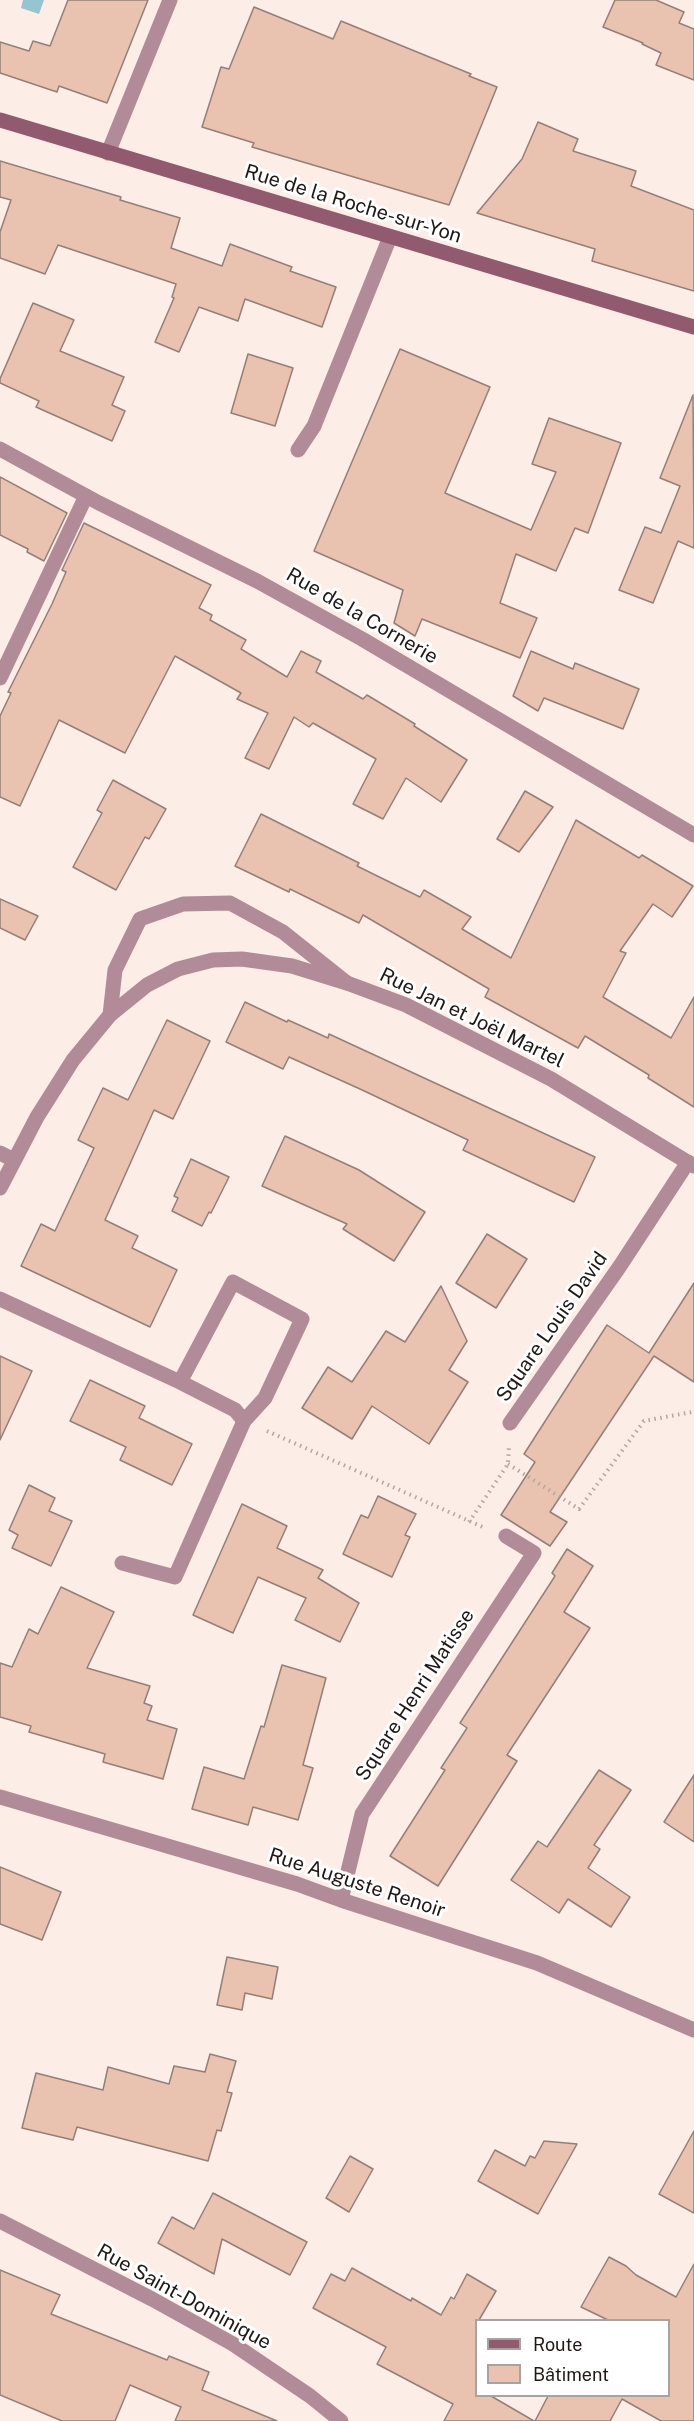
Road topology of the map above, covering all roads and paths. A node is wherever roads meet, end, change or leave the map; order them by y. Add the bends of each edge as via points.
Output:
1 (170, 0) edge
2 (0, 120) edge
3 (108, 153) junction
4 (390, 237) junction
5 (694, 327) edge
6 (0, 449) edge
7 (298, 450) dead end
8 (86, 495) junction
9 (0, 678) edge
10 (694, 835) edge
11 (347, 983) junction
12 (110, 1015) junction
13 (7, 1157) edge
14 (691, 1164) edge
15 (0, 1188) edge
16 (0, 1299) edge
17 (180, 1382) junction
18 (694, 1413) edge
19 (244, 1421) junction
20 (510, 1423) joint
21 (508, 1464) junction
22 (469, 1522) junction
23 (506, 1536) joint
24 (122, 1563) dead end
25 (0, 1797) edge
26 (341, 1900) junction
27 (694, 2030) edge
28 (0, 2221) edge
29 (341, 2421) edge

1 - 3 street
2 - 3 main road, Rue de la Roche-sur-Yon
3 - 4 main road, Rue de la Roche-sur-Yon
4 - 5 main road, Rue de la Roche-sur-Yon
4 - 7 street via 314,426
6 - 8 street, Rue de la Cornerie
8 - 9 street
8 - 10 street, Rue de la Cornerie via 362,639
11 - 12 street, Rue Jan et Joël Martel via 292,966 242,959 213,960 178,969 147,985
11 - 12 street via 283,932 230,903 183,904 140,919 115,970
11 - 14 street, Rue Jan et Joël Martel via 406,1005 551,1079
12 - 13 street, Rue Jan et Joël Martel via 73,1060
13 - 15 street, Rue Jan et Joël Martel
14 - 20 street, Square Louis David
16 - 17 street
17 - 19 street via 235,1410
17 - 19 street via 233,1282 302,1319 265,1398
18 - 21 path via 644,1421 579,1509
19 - 22 path
19 - 24 street via 175,1577
20 - 21 path, Square Louis David
21 - 22 path
22 - 23 path
23 - 26 street, Square Henri Matisse via 534,1553 362,1814
25 - 26 street, Rue Auguste Renoir
26 - 27 street, Rue Auguste Renoir via 537,1963
28 - 29 street, Rue Saint-Dominique via 233,2344

